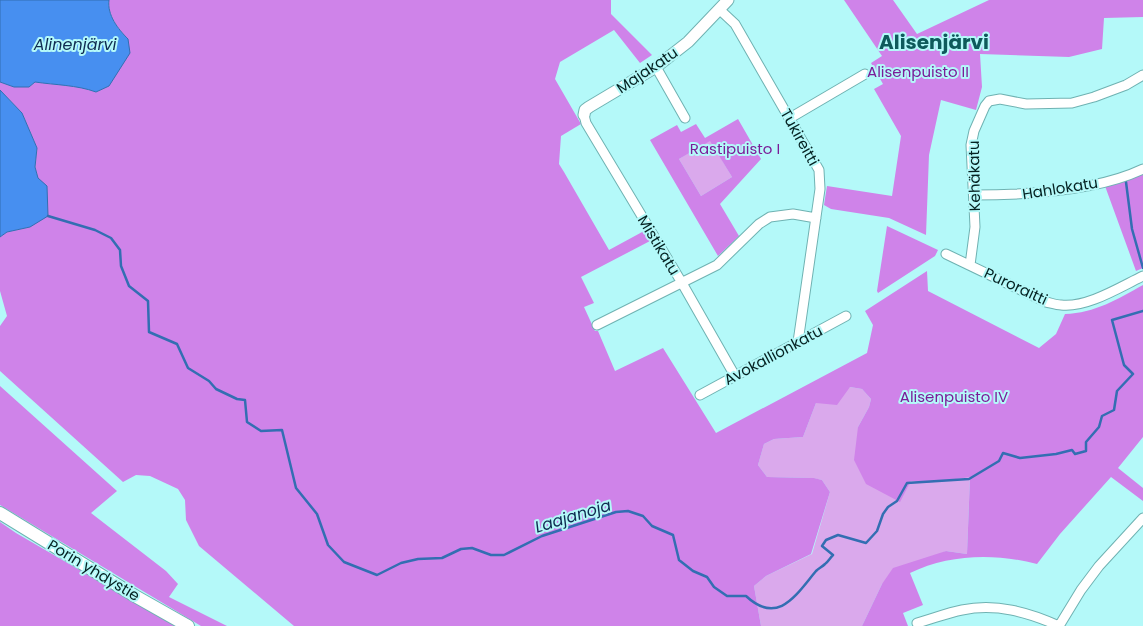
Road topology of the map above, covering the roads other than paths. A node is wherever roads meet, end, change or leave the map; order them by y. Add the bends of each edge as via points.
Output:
1 (725, 3) edge
2 (656, 67) junction
3 (865, 74) dead end
4 (1143, 75) edge
5 (584, 115) joint
6 (686, 118) dead end
7 (790, 118) junction
8 (1143, 169) edge
9 (974, 195) junction
10 (816, 218) junction
11 (946, 254) dead end
12 (970, 265) junction
13 (1143, 276) edge
14 (682, 283) junction
15 (846, 316) dead end
16 (596, 325) dead end
17 (798, 342) junction
18 (735, 376) junction
19 (700, 395) dead end
20 (0, 513) edge
21 (1143, 518) edge
22 (917, 624) dead end
23 (188, 626) edge
24 (1059, 626) edge

1 - 2 street, Majakatu via 688,42
1 - 7 street, Tukireitti
2 - 5 street, Majakatu via 589,107
2 - 6 street
3 - 7 street
4 - 9 street, Kehäkatu via 1072,103 990,101 982,112 971,145
5 - 14 street, Mistikatu
7 - 10 street, Tukireitti via 819,170
8 - 9 street, Hahlokatu via 1090,185 1020,195
9 - 12 street, Kehäkatu via 975,227
10 - 14 street via 793,214 770,217 717,265
10 - 17 street, Tukireitti
11 - 12 street, Puroraitti
12 - 13 street, Puroraitti via 1046,302 1062,305 1087,302
14 - 16 street
14 - 18 street, Mistikatu
15 - 17 street, Avokallionkatu
17 - 18 street, Avokallionkatu
18 - 19 street, Avokallionkatu
20 - 23 main road, Porin yhdystie
21 - 24 street via 1099,566
22 - 24 street via 961,610 999,608 1016,610

